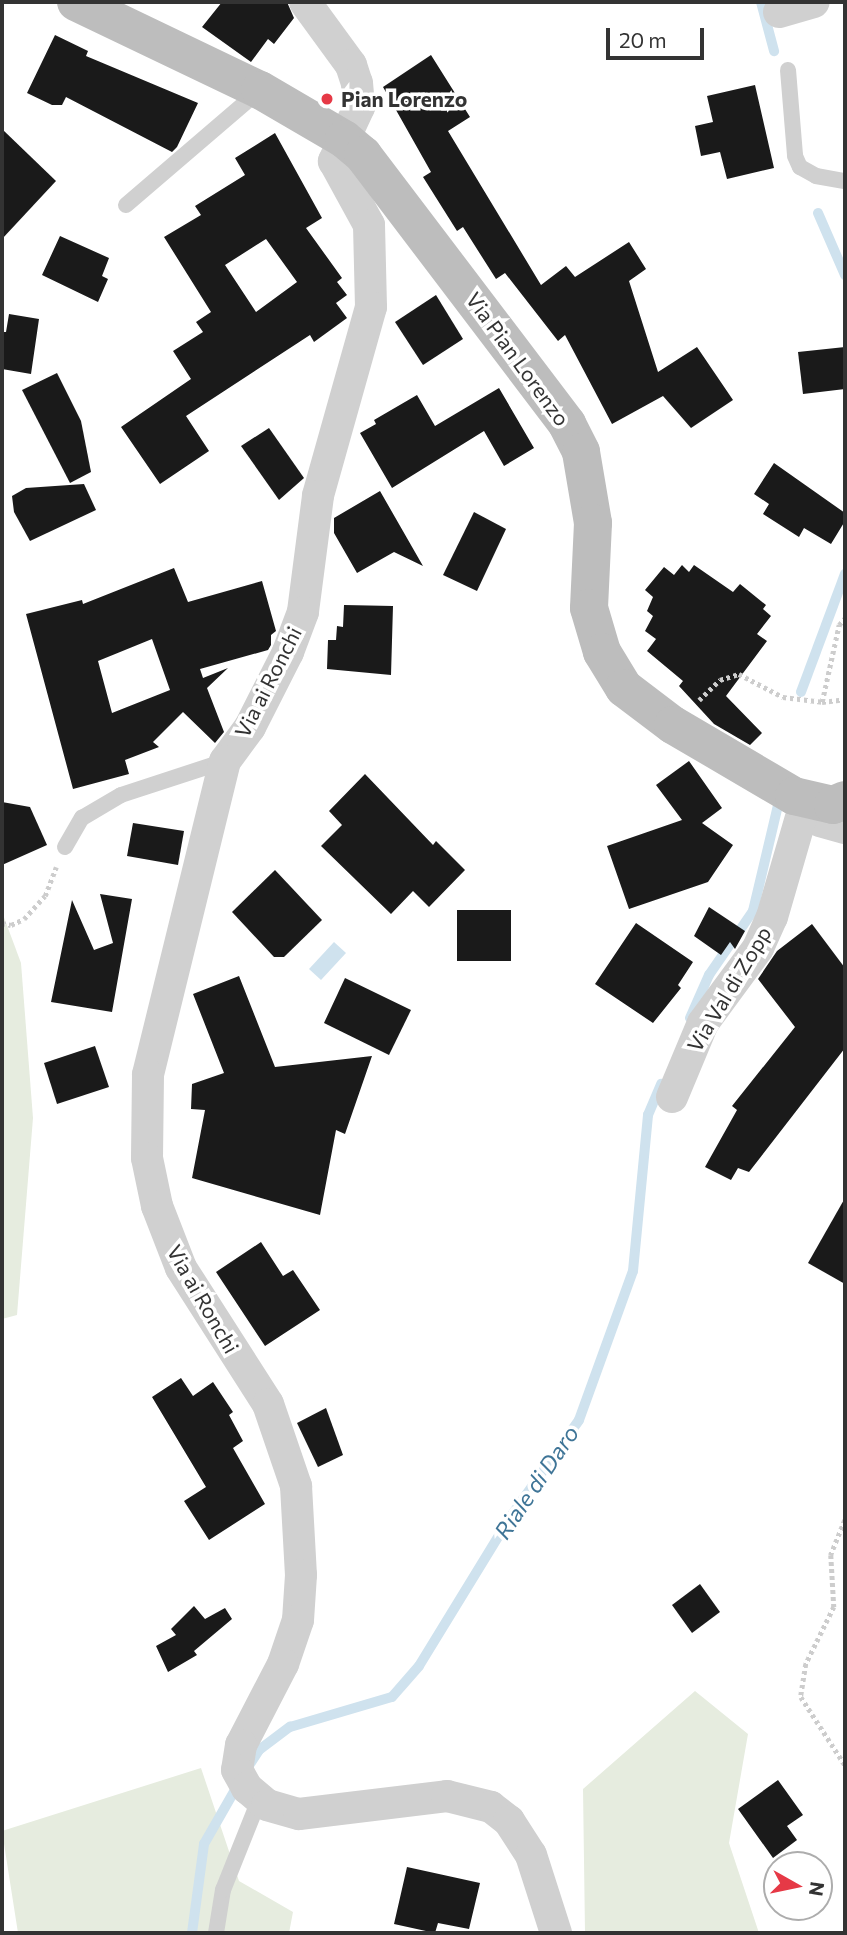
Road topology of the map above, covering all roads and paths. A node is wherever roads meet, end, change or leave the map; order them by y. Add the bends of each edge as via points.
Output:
1 (76, 2) edge
2 (305, 2) edge
3 (814, 2) edge
4 (779, 12) dead end
5 (788, 69) dead end
6 (260, 90) junction
7 (344, 139) junction
8 (845, 181) edge
9 (126, 205) dead end
10 (845, 618) edge
11 (715, 684) dead end
12 (845, 699) edge
13 (822, 702) junction
14 (225, 761) junction
15 (806, 796) edge
16 (845, 828) edge
17 (65, 847) joint
18 (2, 923) edge
19 (672, 1097) dead end
20 (845, 1520) edge
21 (845, 1765) edge
22 (248, 1786) junction
23 (216, 1933) edge
24 (556, 1933) edge

1 - 6 street, Via Pian Lorenzo
2 - 7 street, Via ai Ronchi via 345,55 358,83 359,107
3 - 4 street
5 - 8 lane via 794,156 800,167 816,176
6 - 7 street, Via Pian Lorenzo
6 - 9 lane
7 - 14 street, Via ai Ronchi via 335,156 335,168 369,225 371,307 318,496 303,612 250,727
7 - 15 street, Via Pian Lorenzo via 386,181 567,424 581,452 593,523 589,608 593,632 614,674 635,699
10 - 13 path via 839,625
11 - 13 path via 739,674 783,697
12 - 13 path
14 - 17 lane via 121,795 82,818
14 - 22 street, Via ai Ronchi via 153,1049 145,1138 150,1180 168,1240 187,1279 268,1404 296,1486 301,1576 298,1620 283,1664 241,1745
15 - 16 street via 820,821
15 - 19 street, Via Val di Zopp via 772,918 758,948 703,1023
17 - 18 path via 45,895 24,919
20 - 21 path via 831,1555 834,1607 806,1664 801,1697
22 - 23 lane
22 - 24 street via 283,1811 318,1815 447,1796 491,1807 509,1821 531,1855

